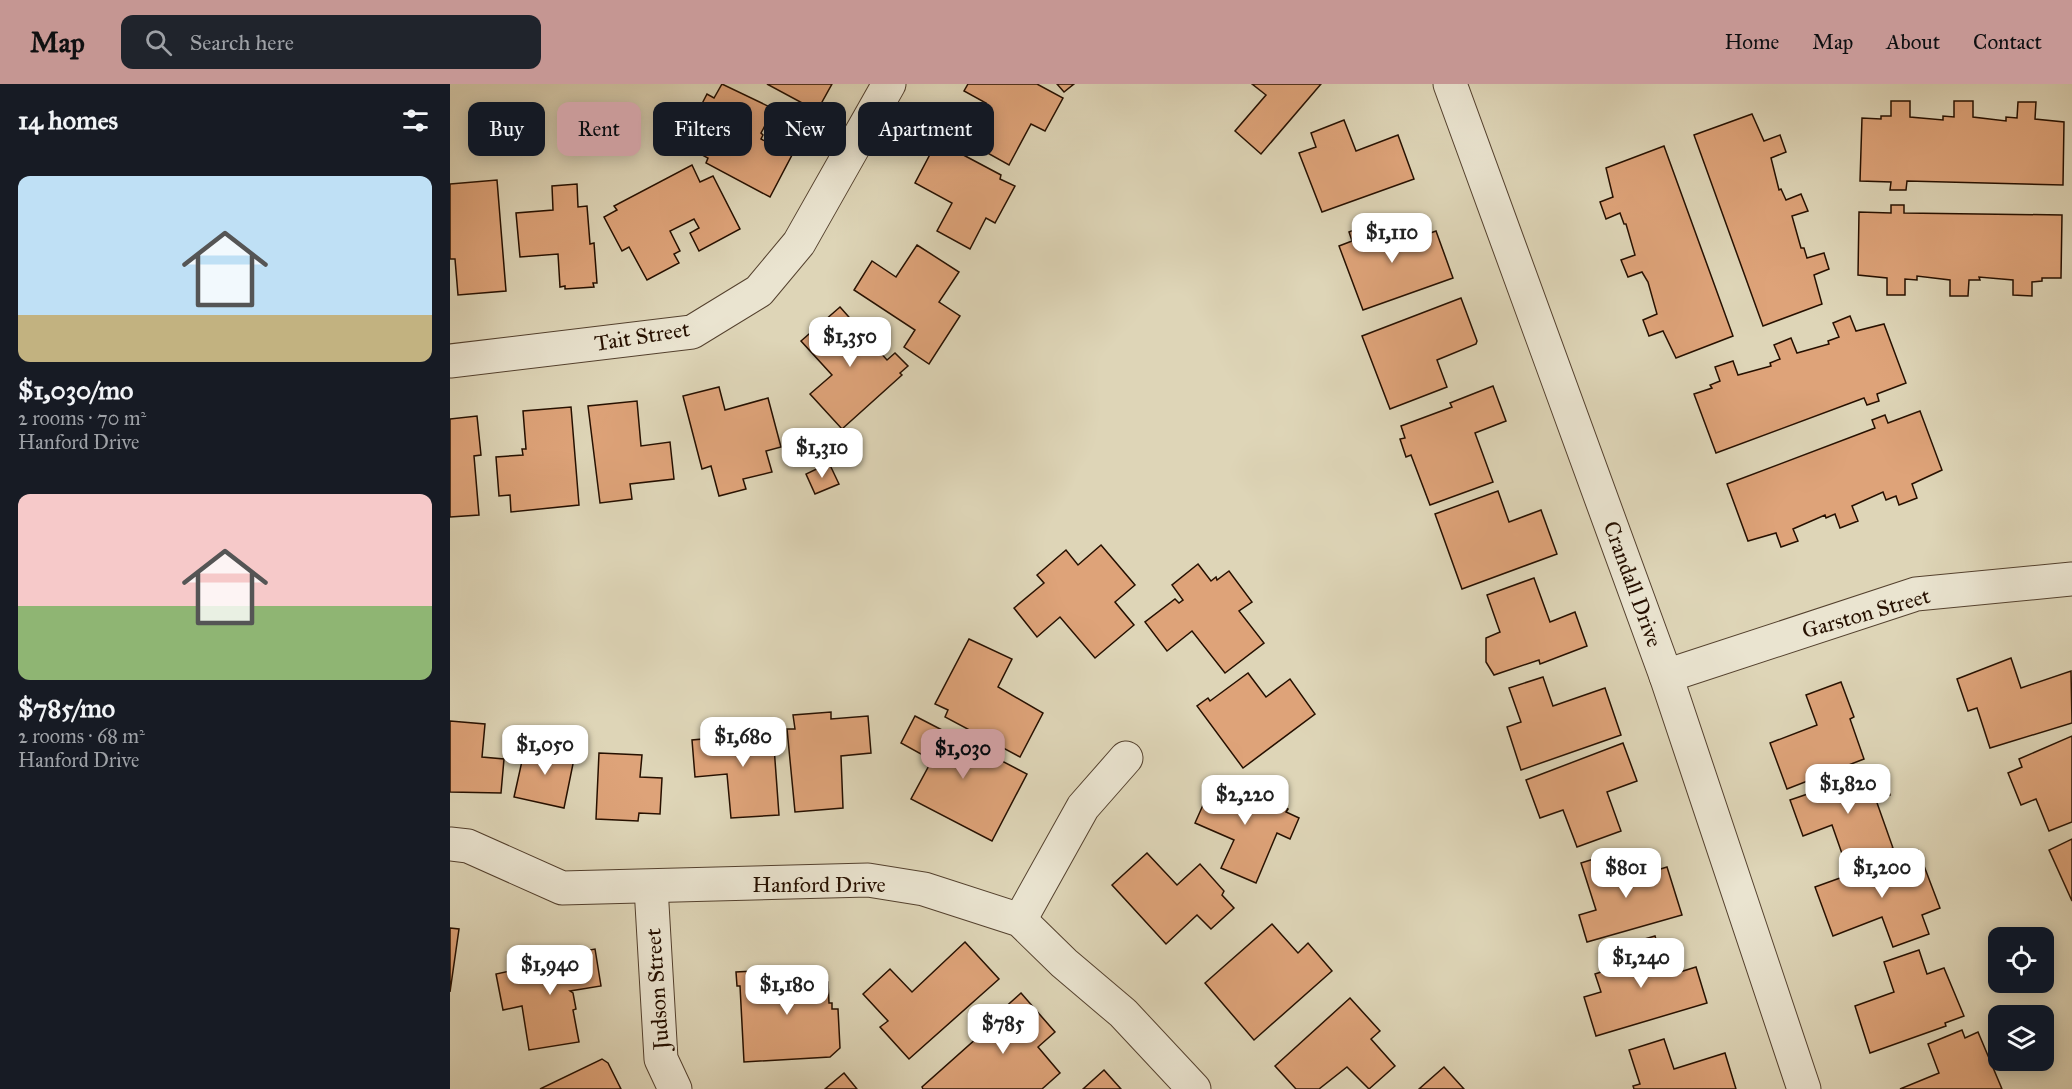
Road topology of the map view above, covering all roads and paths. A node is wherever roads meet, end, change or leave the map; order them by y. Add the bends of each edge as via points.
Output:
1 (889, 84) edge
2 (1450, 84) edge
3 (450, 361) edge
4 (2072, 579) edge
5 (1666, 676) junction
6 (1126, 758) dead end
7 (450, 844) edge
8 (651, 887) junction
9 (1020, 920) junction
10 (675, 1089) edge
11 (1194, 1089) edge
12 (1804, 1089) edge

1 - 3 street, Tait Street via 799,243 759,291 692,332
2 - 5 street, Crandall Drive
4 - 5 street, Garston Street via 1917,594
5 - 12 street, Crandall Drive
6 - 9 street via 1083,807
7 - 8 street, Hanford Drive via 468,846 562,888
8 - 9 street, Hanford Drive via 868,880 924,889
8 - 10 street, Judson Street via 661,1059
9 - 11 street, Hanford Drive via 1123,1013

